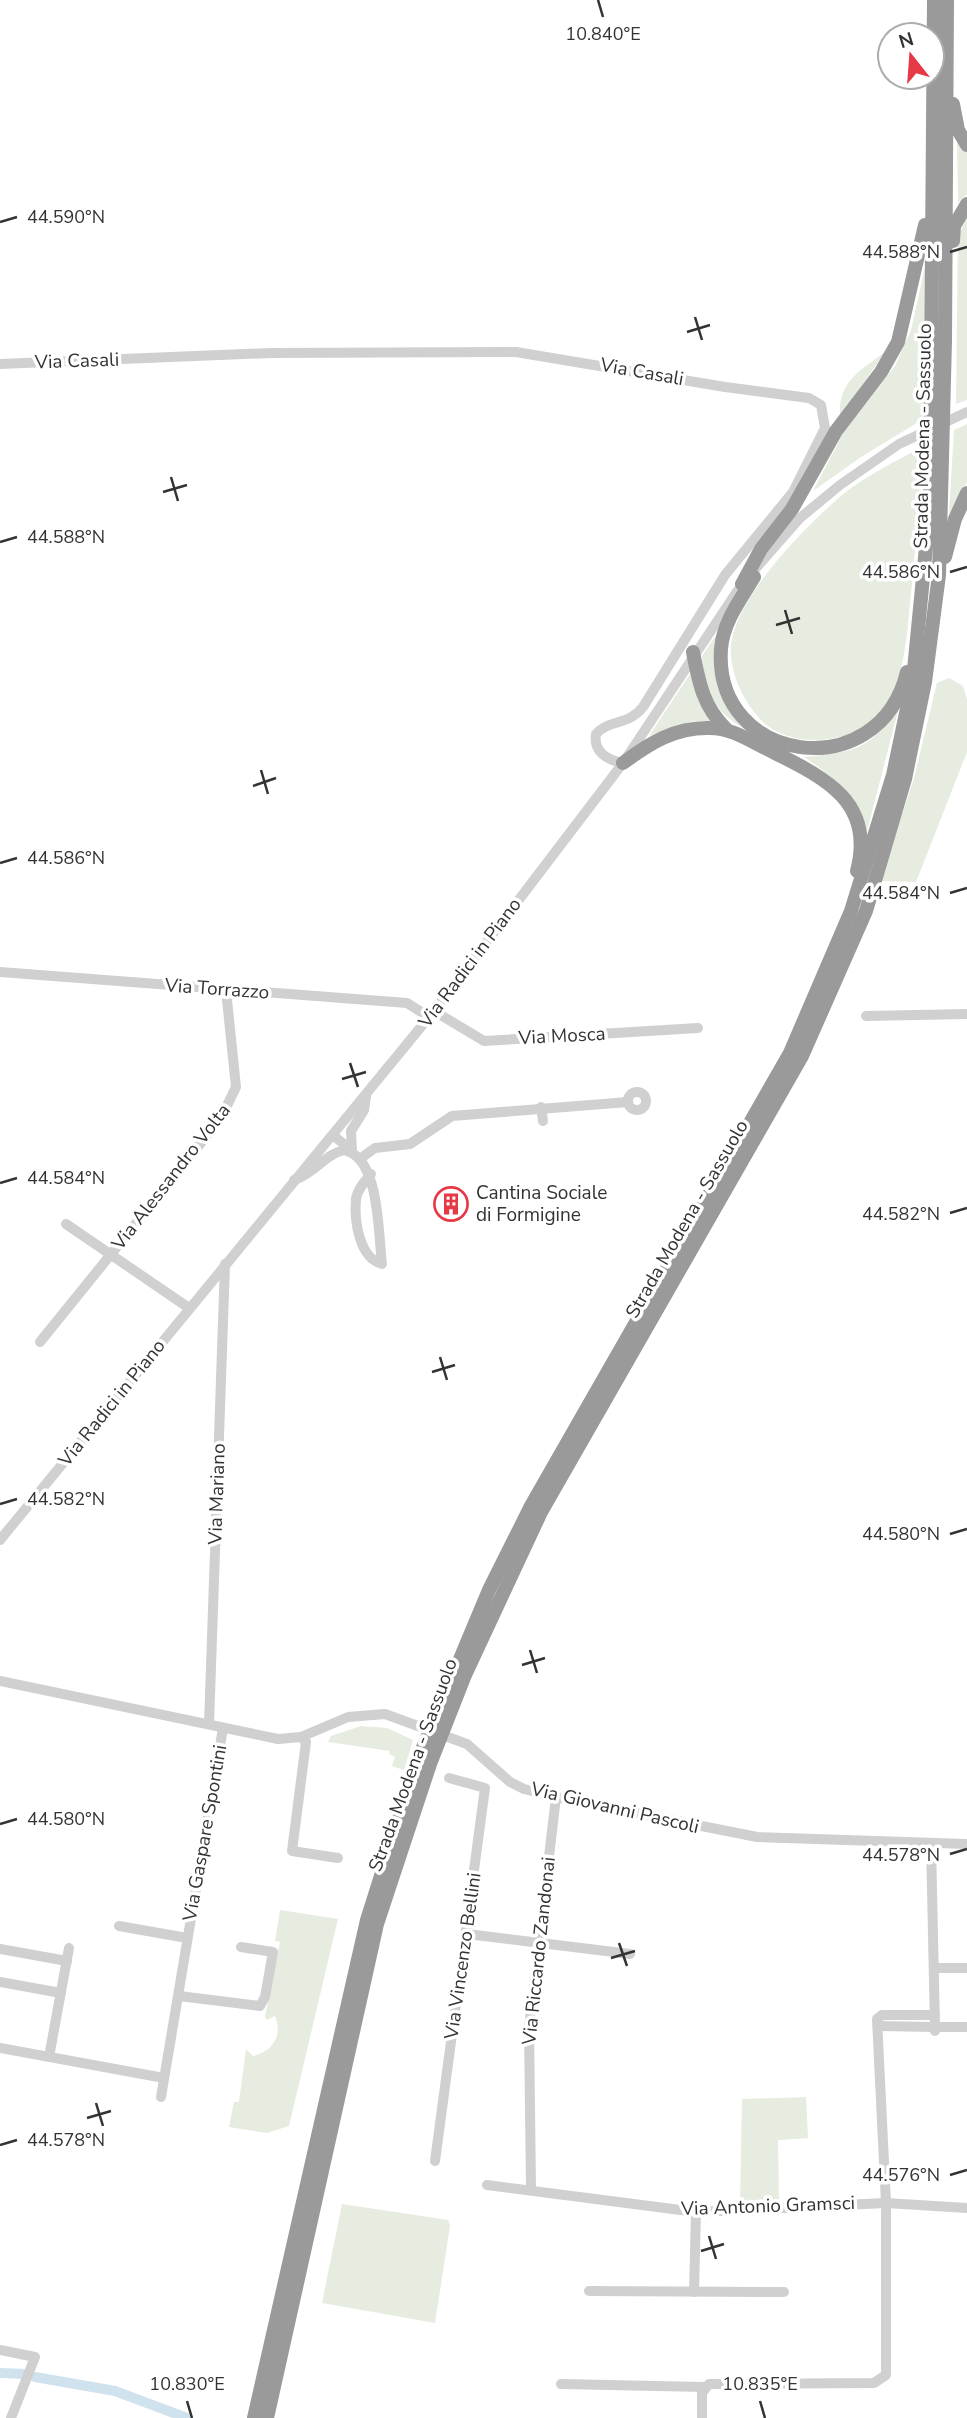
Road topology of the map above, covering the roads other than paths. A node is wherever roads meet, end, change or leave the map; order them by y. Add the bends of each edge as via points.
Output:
1 (934, 0) edge
2 (947, 5) edge
3 (967, 145) edge
4 (934, 161) junction
5 (967, 204) edge
6 (945, 341) junction
7 (0, 364) edge
8 (963, 414) edge
9 (967, 493) edge
10 (768, 555) junction
11 (939, 575) junction
12 (742, 584) junction
13 (918, 641) junction
14 (693, 652) junction
15 (726, 729) junction
16 (623, 763) junction
17 (858, 911) junction
18 (0, 972) edge
19 (226, 990) junction
20 (432, 1014) junction
21 (967, 1014) edge
22 (866, 1016) dead end
23 (698, 1028) dead end
24 (366, 1096) junction
25 (628, 1102) dead end
26 (541, 1107) junction
27 (543, 1121) dead end
28 (334, 1136) junction
29 (356, 1154) junction
30 (370, 1174) junction
31 (294, 1181) junction
32 (66, 1224) dead end
33 (110, 1254) junction
34 (225, 1264) junction
35 (189, 1308) junction
36 (40, 1342) dead end
37 (0, 1540) edge
38 (0, 1681) edge
39 (209, 1724) junction
40 (223, 1728) junction
41 (301, 1737) junction
42 (449, 1778) dead end
43 (556, 1797) junction
44 (931, 1844) junction
45 (967, 1844) edge
46 (338, 1858) dead end
47 (120, 1926) dead end
48 (467, 1934) junction
49 (187, 1938) junction
50 (538, 1942) junction
51 (241, 1947) dead end
52 (69, 1948) dead end
53 (0, 1949) edge
54 (630, 1954) dead end
55 (67, 1961) junction
56 (935, 1968) junction
57 (967, 1968) edge
58 (0, 1982) edge
59 (61, 1993) junction
60 (178, 1996) junction
61 (934, 2015) junction
62 (878, 2026) junction
63 (967, 2027) edge
64 (935, 2029) junction
65 (0, 2049) edge
66 (49, 2057) junction
67 (164, 2078) junction
68 (161, 2096) dead end
69 (435, 2161) dead end
70 (487, 2185) dead end
71 (531, 2189) junction
72 (886, 2203) junction
73 (967, 2208) edge
74 (696, 2212) junction
75 (589, 2291) dead end
76 (694, 2292) junction
77 (784, 2292) dead end
78 (0, 2350) edge
79 (561, 2384) dead end
80 (704, 2387) junction
81 (11, 2418) edge
82 (254, 2418) edge
83 (267, 2418) edge
84 (702, 2418) edge

1 - 4 highway, Strada Modena - Sassuolo
2 - 3 highway via 953,22 953,113
2 - 6 highway, Strada Modena - Sassuolo
4 - 12 highway via 922,245 898,342 836,431
4 - 13 highway, Strada Modena - Sassuolo via 930,506
5 - 6 highway via 954,226
6 - 11 highway, Strada Modena - Sassuolo
7 - 16 street, Via Casali via 284,353 516,352 818,402 825,428 793,492 725,575 643,707 628,721 606,726 596,734 601,753
8 - 10 street, Via Radici in Piano via 908,440 840,485 800,518
9 - 11 highway
10 - 12 street, Via Radici in Piano
10 - 13 highway via 726,625 721,650 724,681 737,708 770,738 812,750 845,745 867,734 899,695
11 - 17 highway, Strada Modena - Sassuolo via 925,682 905,779
12 - 14 street, Via Radici in Piano
13 - 17 highway, Strada Modena - Sassuolo via 893,775
14 - 15 highway via 701,695
14 - 16 street, Via Radici in Piano
15 - 16 highway via 679,731 653,741
15 - 17 highway via 824,778 842,793 861,844
16 - 20 street, Via Radici in Piano
17 - 82 highway, Strada Modena - Sassuolo via 790,1053 531,1506 474,1623 417,1762 366,1920
17 - 83 highway, Strada Modena - Sassuolo via 802,1056 541,1512 430,1764 377,1924
18 - 19 street, Via Torrazzo
19 - 20 street, Via Torrazzo via 408,1003
19 - 33 street, Via Alessandro Volta via 236,1078 232,1099
20 - 23 street, Via Mosca via 484,1041
20 - 24 street, Via Radici in Piano
21 - 22 street
24 - 28 street, Via Radici in Piano
24 - 29 street via 364,1110 351,1131
25 - 26 street
26 - 27 street
26 - 29 street via 452,1116 410,1144
28 - 29 street
28 - 31 street, Via Radici in Piano
29 - 30 street
29 - 31 street via 334,1152 308,1176
30 - 30 street via 356,1198 362,1248 382,1264
31 - 34 street, Via Radici in Piano
32 - 33 street
33 - 35 street
33 - 36 street, Via Alessandro Volta
34 - 35 street, Via Radici in Piano
34 - 39 street, Via Mariano
35 - 37 street, Via Radici in Piano
38 - 39 street, Via Giovanni Pascoli
39 - 40 street, Via Giovanni Pascoli
40 - 41 street, Via Giovanni Pascoli via 278,1739
40 - 49 street, Via Gaspare Spontini
41 - 43 street, Via Giovanni Pascoli via 358,1714 384,1714 467,1744 510,1782
41 - 46 street via 306,1742 292,1851
42 - 48 street, Via Vincenzo Bellini via 485,1788
43 - 44 street, Via Giovanni Pascoli via 757,1837
43 - 50 street, Via Riccardo Zandonai
44 - 45 street, Via Giovanni Pascoli
44 - 56 street
47 - 49 street, Via Gaspare Spontini
48 - 50 street
48 - 69 street, Via Vincenzo Bellini
49 - 60 street, Via Gaspare Spontini
50 - 54 street
50 - 71 street, Via Riccardo Zandonai via 529,2027
51 - 60 street via 273,1952 260,2006
52 - 55 street
53 - 55 street
55 - 59 street
56 - 57 street
56 - 61 street
58 - 59 street
59 - 66 street
60 - 67 street, Via Gaspare Spontini
61 - 62 street via 882,2015
61 - 64 street
62 - 64 street
62 - 72 street
63 - 64 street
65 - 66 street
66 - 67 street
67 - 68 street, Via Gaspare Spontini
70 - 71 street, Via Antonio Gramsci
71 - 74 street, Via Antonio Gramsci
72 - 73 street, Via Antonio Gramsci
72 - 74 street, Via Antonio Gramsci
72 - 80 street via 887,2371 883,2379 874,2383 715,2383
74 - 76 street
75 - 76 street
76 - 77 street
78 - 81 street via 35,2357
79 - 80 street
80 - 84 street

